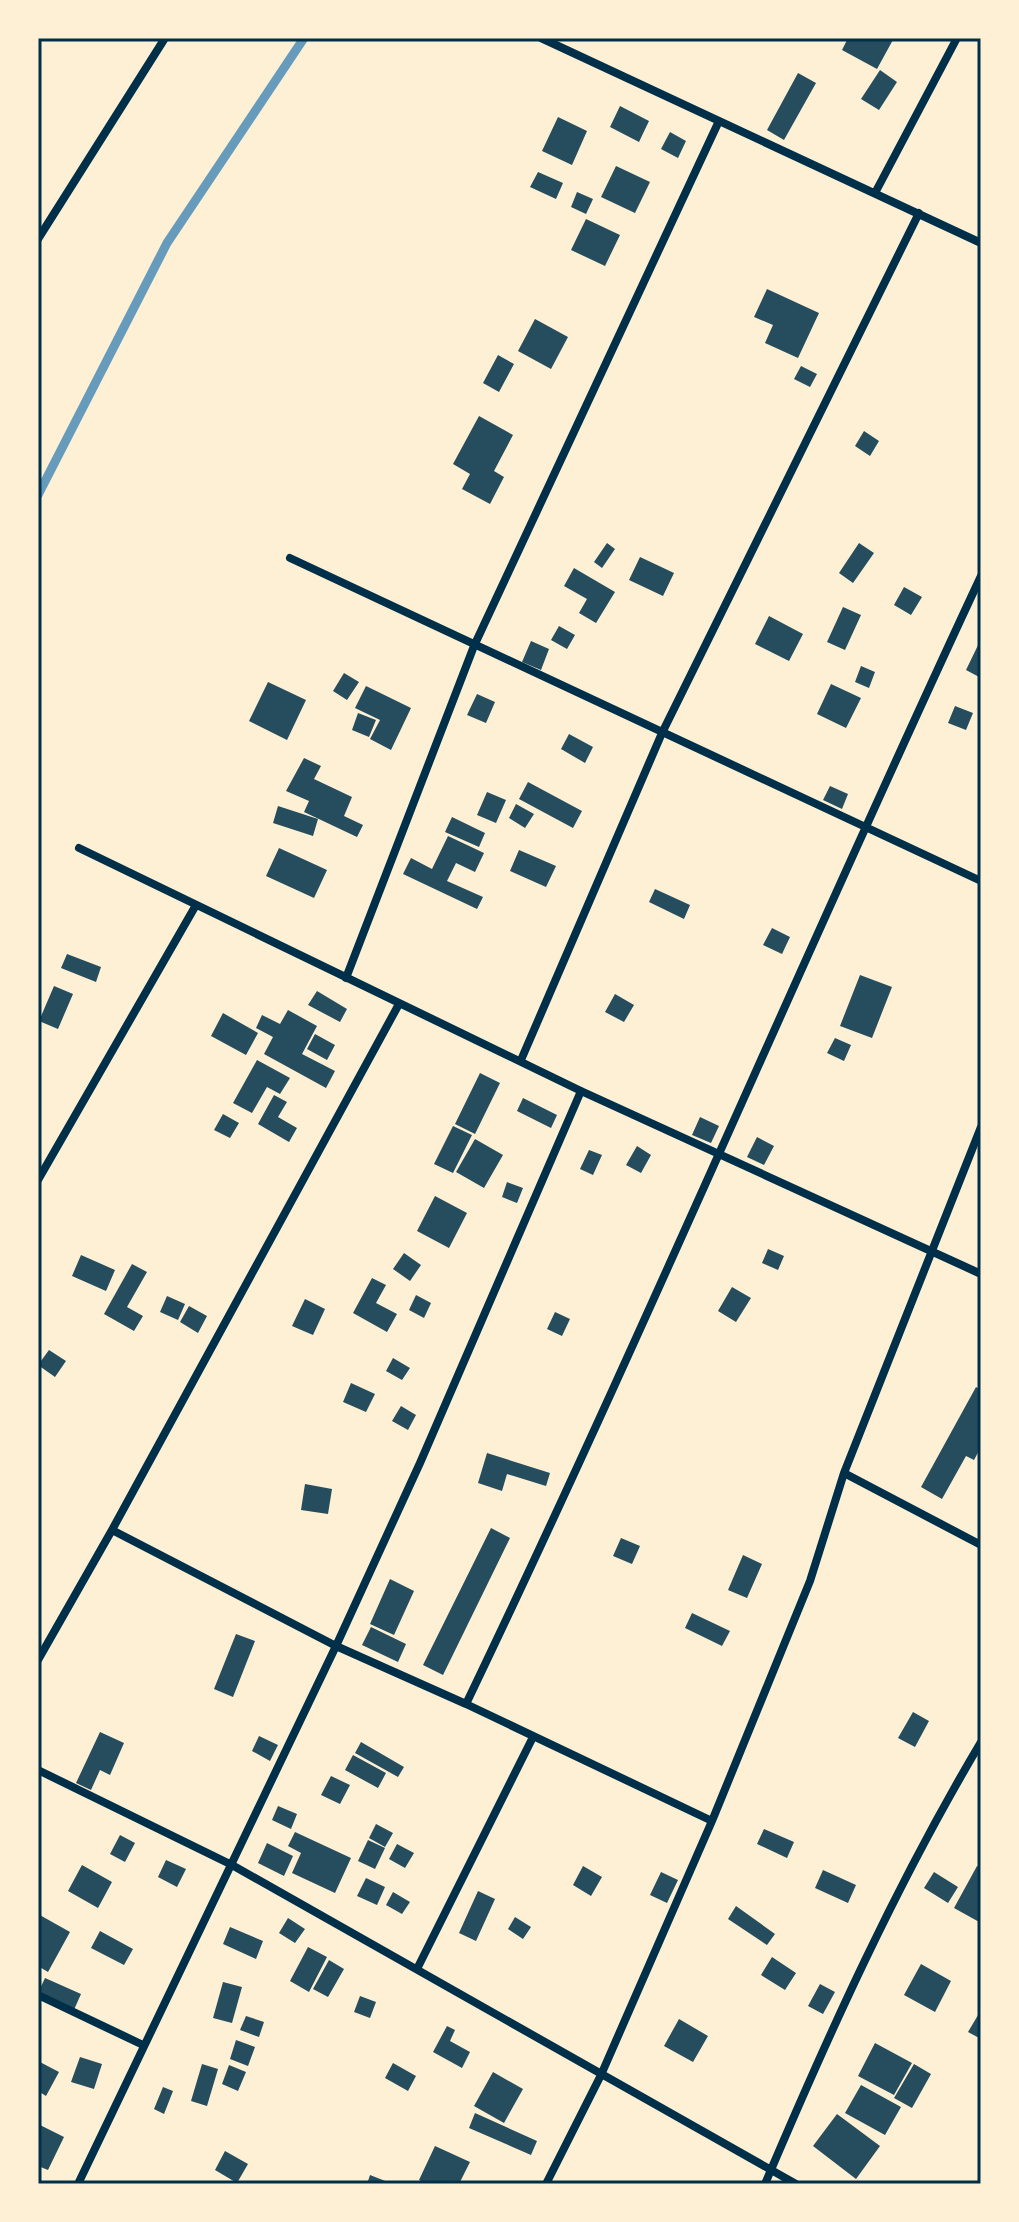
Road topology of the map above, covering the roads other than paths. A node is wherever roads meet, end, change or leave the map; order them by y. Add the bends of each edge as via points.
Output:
1 (165, 38) edge
2 (541, 38) edge
3 (957, 38) edge
4 (719, 121) junction
5 (875, 193) junction
6 (919, 213) junction
7 (38, 239) edge
8 (981, 243) edge
9 (290, 558) dead end
10 (981, 576) edge
11 (474, 646) junction
12 (662, 733) junction
13 (864, 825) junction
14 (79, 848) dead end
15 (981, 881) edge
16 (196, 905) junction
17 (346, 978) junction
18 (399, 1004) junction
19 (521, 1060) junction
20 (581, 1091) junction
21 (981, 1127) edge
22 (720, 1156) junction
23 (38, 1180) edge
24 (932, 1251) junction
25 (981, 1274) edge
26 (844, 1473) junction
27 (112, 1530) junction
28 (981, 1545) edge
29 (336, 1646) junction
30 (38, 1660) edge
31 (466, 1704) junction
32 (533, 1737) junction
33 (981, 1742) edge
34 (38, 1770) edge
35 (712, 1821) junction
36 (232, 1865) junction
37 (417, 1969) junction
38 (38, 1995) edge
39 (143, 2045) junction
40 (601, 2075) junction
41 (770, 2171) junction
42 (78, 2184) edge
43 (546, 2184) edge
44 (765, 2184) edge
45 (796, 2184) edge

1 - 7 street
2 - 4 street
3 - 5 street
4 - 5 street
4 - 11 street
5 - 6 street
6 - 8 street
6 - 12 street
9 - 11 street
10 - 13 street
11 - 12 street
11 - 17 street
12 - 13 street
12 - 19 street
13 - 15 street
13 - 22 street
14 - 16 street
16 - 17 street
16 - 23 street
17 - 18 street
18 - 19 street
18 - 27 street
19 - 20 street
20 - 22 street
20 - 29 street
21 - 24 street
22 - 24 street
22 - 31 street
24 - 25 street
24 - 26 street
26 - 28 street
26 - 35 street via 810,1581
27 - 29 street
27 - 30 street
29 - 31 street
29 - 36 street
31 - 32 street
32 - 35 street
32 - 37 street
33 - 41 street via 856,1979
34 - 36 street
35 - 40 street
36 - 37 street
36 - 39 street
37 - 40 street
38 - 39 street
39 - 42 street
40 - 41 street
40 - 43 street
41 - 44 street
41 - 45 street

